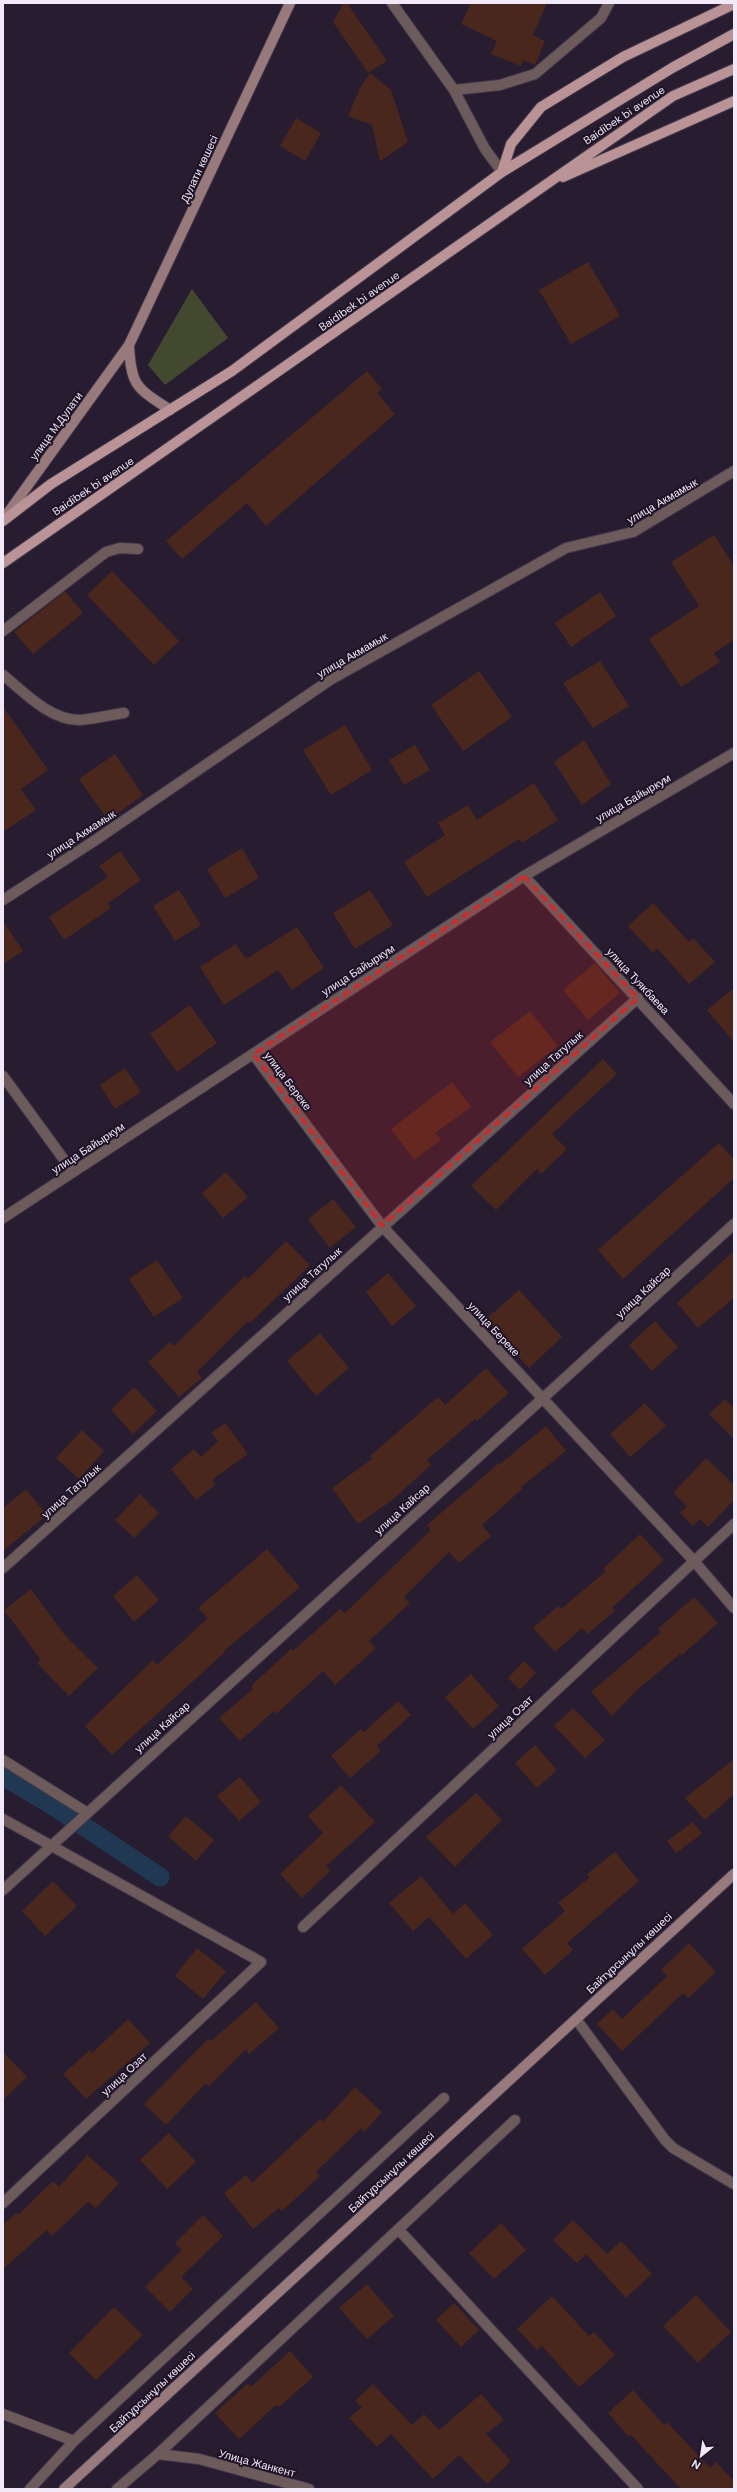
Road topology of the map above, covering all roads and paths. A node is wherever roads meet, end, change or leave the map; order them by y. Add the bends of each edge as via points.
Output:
1 (290, 3) edge
2 (392, 3) edge
3 (609, 3) edge
4 (734, 4) edge
5 (734, 34) edge
6 (734, 69) edge
7 (454, 90) junction
8 (734, 101) edge
9 (502, 172) junction
10 (539, 188) junction
11 (129, 345) junction
12 (170, 410) junction
13 (734, 471) edge
14 (3, 521) edge
15 (138, 549) dead end
16 (3, 563) edge
17 (3, 631) edge
18 (3, 675) edge
19 (124, 713) dead end
20 (734, 753) edge
21 (524, 876) junction
22 (3, 900) edge
23 (638, 998) junction
24 (252, 1054) junction
25 (3, 1076) edge
26 (734, 1104) edge
27 (73, 1172) junction
28 (3, 1218) edge
29 (734, 1224) edge
30 (382, 1226) junction
31 (542, 1399) junction
32 (734, 1524) edge
33 (694, 1561) junction
34 (3, 1568) edge
35 (734, 1608) edge
36 (3, 1760) edge
37 (86, 1812) junction
38 (3, 1819) edge
39 (55, 1842) junction
40 (734, 1874) edge
41 (3, 1890) edge
42 (303, 1927) dead end
43 (576, 2019) junction
44 (444, 2098) dead end
45 (515, 2120) dead end
46 (734, 2184) edge
47 (3, 2203) edge
48 (399, 2230) junction
49 (3, 2414) edge
50 (74, 2441) junction
51 (158, 2454) junction
52 (30, 2489) edge
53 (64, 2489) edge
54 (117, 2489) edge
55 (309, 2489) edge
56 (638, 2489) edge

1 - 11 main road, Дулати көшесі
2 - 7 street
3 - 7 street via 601,18 534,74 500,85
4 - 9 main road via 624,57 541,107 511,144
5 - 9 main road, Baidibek bi avenue via 672,68
6 - 10 main road, Baidibek bi avenue via 673,96
7 - 9 street via 485,149
8 - 10 main road
9 - 12 main road, Baidibek bi avenue via 232,371
10 - 16 main road, Baidibek bi avenue via 194,432
11 - 12 main road via 130,372 142,391
11 - 14 main road, улица М.Дулати
12 - 14 main road, Baidibek bi avenue via 51,484
13 - 22 street, улица Акмамык via 633,532 566,548 330,680
15 - 17 street via 120,548 106,552
18 - 19 street via 38,704 63,717 78,720
20 - 21 street, улица Байыркум
21 - 23 street, улица Туякбаева
21 - 24 street, улица Байыркум
23 - 26 street, улица Туякбаева
23 - 30 street, улица Татулык
24 - 27 street, улица Байыркум
24 - 30 street, улица Береке
25 - 27 street
27 - 28 street, улица Байыркум
29 - 31 street, улица Кайсар
30 - 31 street, улица Береке
30 - 34 street, улица Татулык
31 - 33 street, улица Береке
31 - 37 street, улица Кайсар
32 - 33 street, улица Озат
33 - 35 street, улица Береке
33 - 42 street, улица Озат
36 - 37 street
37 - 39 street, улица Кайсар
38 - 39 street
39 - 41 street
39 - 47 street, улица Озат via 261,1962
40 - 43 main road, Байтұрсынұлы көшесі
43 - 46 street via 665,2140 673,2148
43 - 53 main road, Байтұрсынұлы көшесі
44 - 50 street
45 - 48 street
48 - 51 street
48 - 56 street
49 - 50 street
50 - 52 street
51 - 54 street
51 - 55 street, Улица Жанкент via 199,2459

